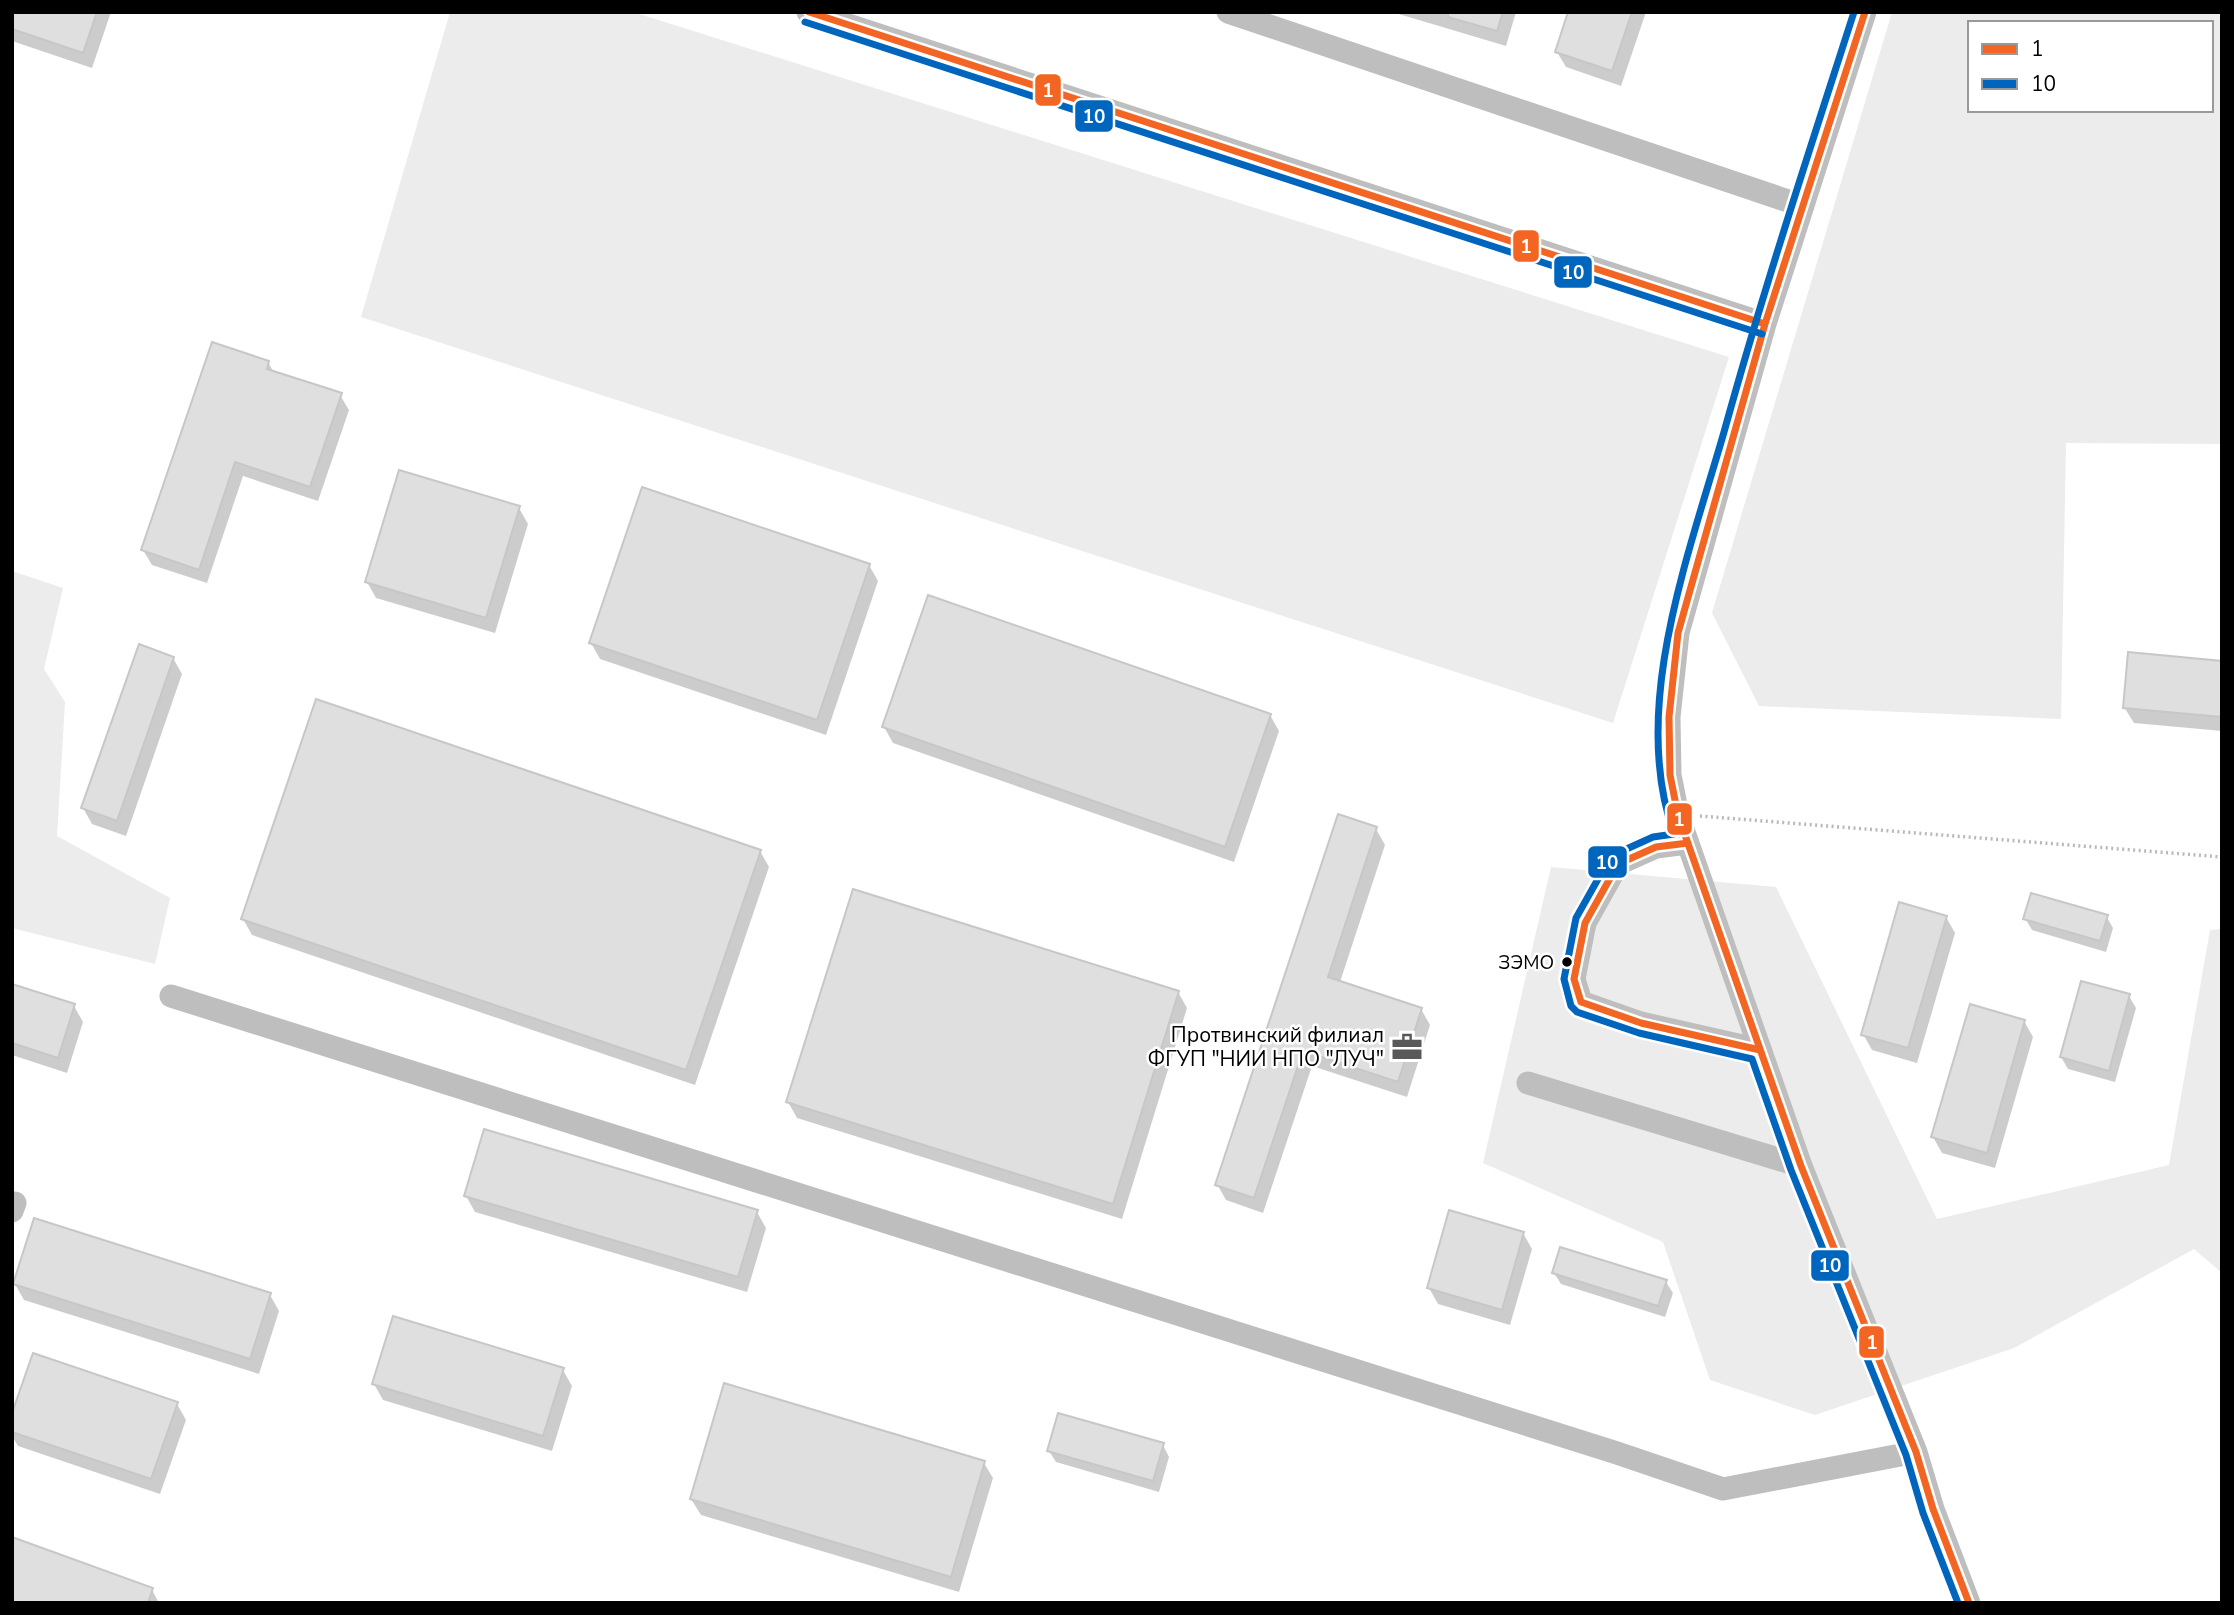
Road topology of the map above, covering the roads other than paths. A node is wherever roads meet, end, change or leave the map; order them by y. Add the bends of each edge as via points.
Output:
1 (808, 12) edge
2 (1228, 12) edge
3 (1865, 12) edge
4 (1803, 206) junction
5 (1765, 324) junction
6 (1688, 843) junction
7 (171, 996) dead end
8 (1760, 1050) junction
9 (1528, 1083) dead end
10 (1801, 1166) junction
11 (1916, 1452) junction
12 (1969, 1603) edge

1 - 5 street
2 - 4 street
3 - 4 street
4 - 5 street
5 - 6 street via 1678,634 1669,717 1670,775
6 - 8 street
6 - 8 street via 1656,847 1618,864 1585,923 1574,979 1581,1002 1641,1023
7 - 11 street via 1723,1489
8 - 10 street
9 - 10 street
10 - 11 street
11 - 12 street

